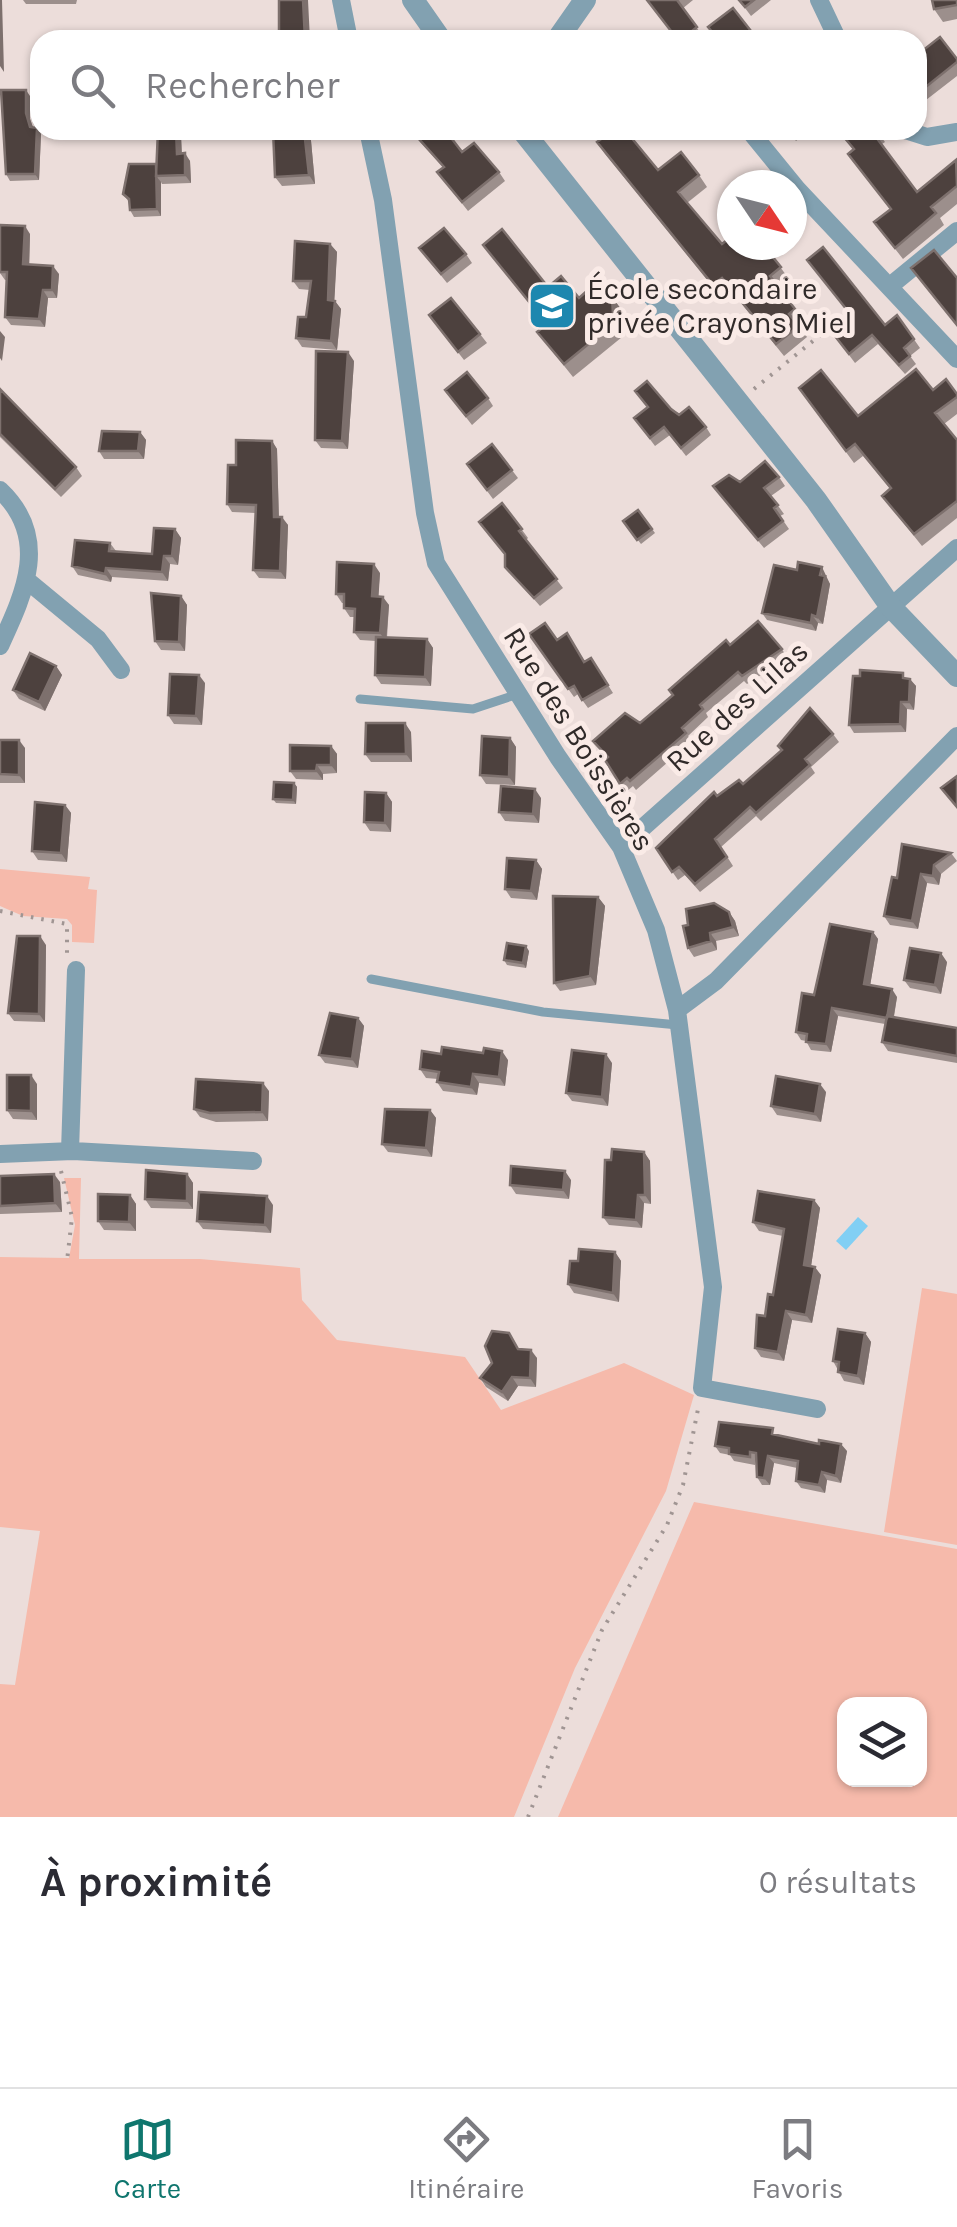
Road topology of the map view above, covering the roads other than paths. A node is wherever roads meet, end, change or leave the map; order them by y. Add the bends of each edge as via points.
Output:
1 (341, 0) edge
2 (413, 0) edge
3 (586, 0) edge
4 (820, 0) edge
5 (347, 30) edge
6 (434, 30) edge
7 (564, 30) edge
8 (826, 30) edge
9 (957, 132) edge
10 (927, 137) edge
11 (370, 140) edge
12 (530, 140) edge
13 (756, 140) edge
14 (957, 231) edge
15 (890, 286) junction
16 (957, 359) edge
17 (0, 490) edge
18 (957, 548) edge
19 (29, 582) junction
20 (891, 607) junction
21 (0, 646) edge
22 (121, 670) dead end
23 (957, 676) edge
24 (518, 694) junction
25 (360, 700) dead end
26 (957, 736) edge
27 (621, 847) junction
28 (71, 966) road end
29 (371, 978) dead end
30 (678, 1017) junction
31 (65, 1151) junction
32 (0, 1154) edge
33 (253, 1161) dead end
34 (817, 1410) dead end

1 - 5 street
2 - 6 street
3 - 7 street
4 - 8 street
9 - 10 street
11 - 24 street, Rue des Boissières via 436,563
12 - 20 street via 739,401
13 - 15 street
14 - 15 street
15 - 16 street
17 - 19 street via 21,513
18 - 20 street, Rue des Lilas
19 - 21 street
19 - 22 street via 98,639
20 - 23 street
20 - 27 street, Rue des Lilas
24 - 25 lane via 472,708
24 - 27 street, Rue des Boissières
26 - 30 street
27 - 30 street, Rue des Boissières via 656,930
28 - 31 street
29 - 30 lane via 543,1012
30 - 34 street, Rue des Boissières via 713,1287 702,1388
31 - 32 street
31 - 33 street

